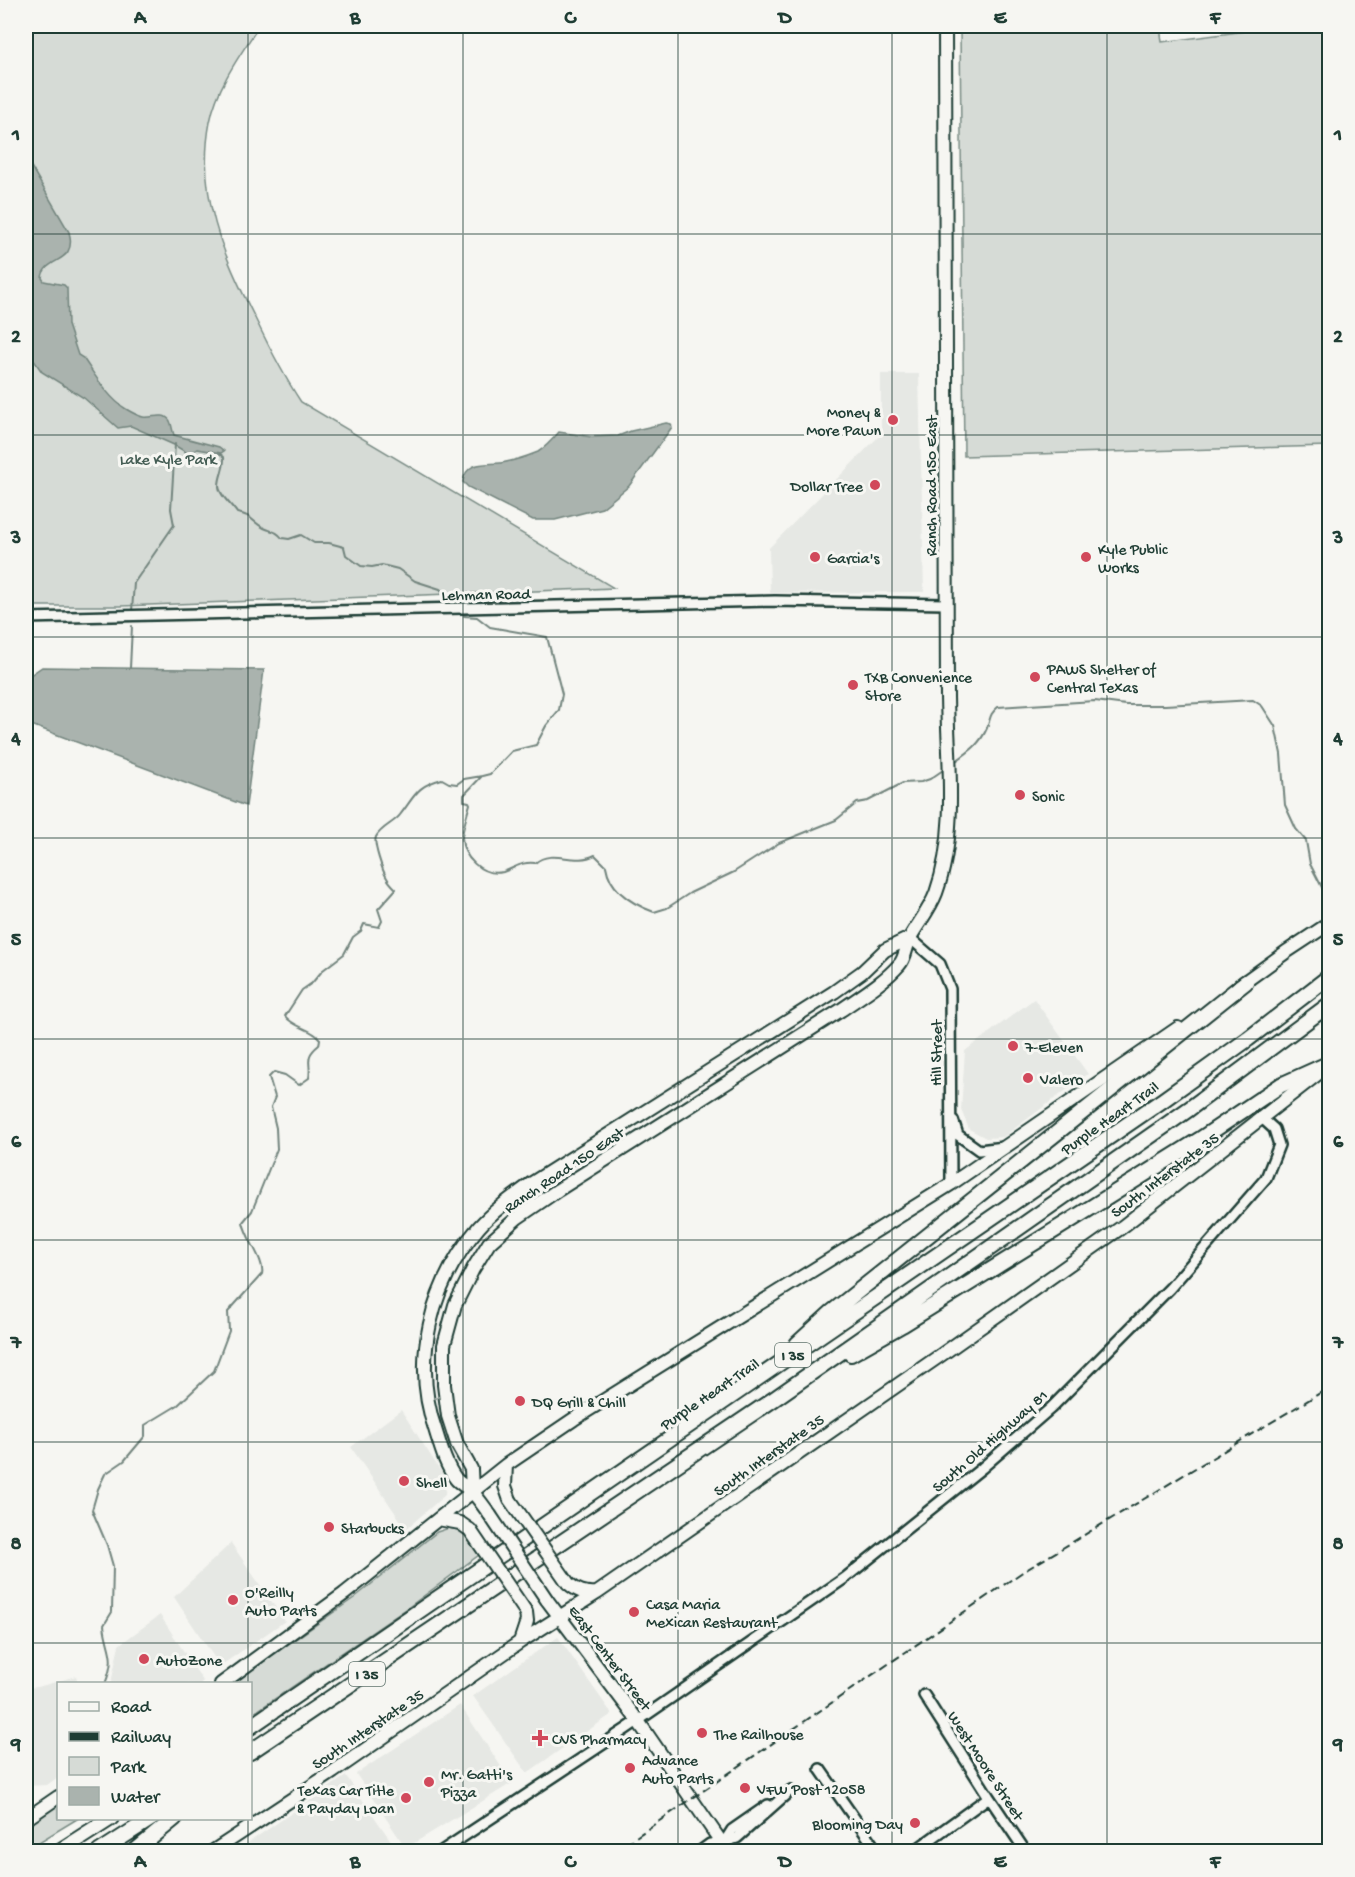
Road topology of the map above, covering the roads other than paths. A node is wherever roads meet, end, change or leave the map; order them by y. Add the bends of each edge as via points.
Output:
1 (945, 26) edge
2 (946, 604) junction
3 (26, 618) edge
4 (1329, 923) edge
5 (910, 938) junction
6 (1329, 976) edge
7 (1246, 982) junction
8 (1329, 1004) edge
9 (1329, 1064) edge
10 (663, 1101) junction
11 (950, 1112) junction
12 (673, 1117) junction
13 (1263, 1119) junction
14 (1006, 1147) junction
15 (951, 1184) junction
16 (757, 1380) junction
17 (774, 1399) junction
18 (506, 1465) junction
19 (472, 1491) junction
20 (438, 1519) junction
21 (597, 1593) junction
22 (559, 1617) junction
23 (520, 1642) junction
24 (222, 1682) edge
25 (924, 1695) dead end
26 (639, 1721) junction
27 (252, 1726) edge
28 (252, 1751) edge
29 (820, 1769) dead end
30 (989, 1797) junction
31 (57, 1798) edge
32 (26, 1819) edge
33 (108, 1820) edge
34 (149, 1820) edge
35 (173, 1820) edge
36 (722, 1849) edge
37 (58, 1851) edge
38 (99, 1851) edge
39 (134, 1851) edge
40 (212, 1851) edge
41 (440, 1851) edge
42 (699, 1851) edge
43 (878, 1851) edge
44 (913, 1851) edge
45 (1026, 1851) edge

1 - 2 main road, Ranch Road 150 East
2 - 3 street, Lehman Road via 775,601
2 - 5 main road, Ranch Road 150 East via 950,805 946,854 936,893
4 - 7 main road
5 - 10 main road, Ranch Road 150 East via 885,950 834,992
5 - 11 street, Hill Street via 940,964 950,989
5 - 12 main road, Ranch Road 150 East via 901,964 876,985
6 - 16 highway, Purple Heart Trail / I 35 via 1163,1100
7 - 14 main road
7 - 16 highway via 832,1312
8 - 17 highway, I 35 via 1189,1109
9 - 13 main road, South Interstate 35
9 - 17 highway via 1281,1085 963,1288
10 - 12 main road
10 - 19 main road, Ranch Road 150 East via 501,1206 465,1245 442,1284 426,1345 425,1391 443,1453 456,1480
11 - 14 street via 958,1136 979,1150
11 - 15 street, Hill Street
12 - 19 main road, Ranch Road 150 East via 517,1218 489,1243 472,1269 455,1305 444,1345 444,1385 457,1444 471,1469
13 - 21 main road, South Interstate 35 via 1122,1227
13 - 26 street, South Old Highway 81 via 1274,1129 1279,1145 1266,1178 1170,1288 1051,1408 868,1560
14 - 15 main road
15 - 18 main road
16 - 27 highway, Purple Heart Trail / I 35
17 - 28 highway, I 35
18 - 19 main road
18 - 21 main road, bridge via 505,1486 510,1500 568,1583 587,1594
19 - 20 main road
19 - 22 main road, East Center Street, bridge
20 - 23 main road, bridge via 460,1523 470,1530 526,1612
20 - 24 main road via 344,1594
21 - 22 main road, South Interstate 35
22 - 23 main road, South Interstate 35
22 - 26 main road, East Center Street
23 - 40 main road, South Interstate 35
25 - 30 street, West Moore Street
26 - 36 main road, East Center Street
26 - 41 street
29 - 43 street
30 - 44 street
30 - 45 street, West Moore Street
31 - 32 main road
33 - 37 highway
34 - 38 highway
35 - 39 highway
36 - 36 street via 737,1838 791,1790 732,1830
36 - 42 street via 710,1844

